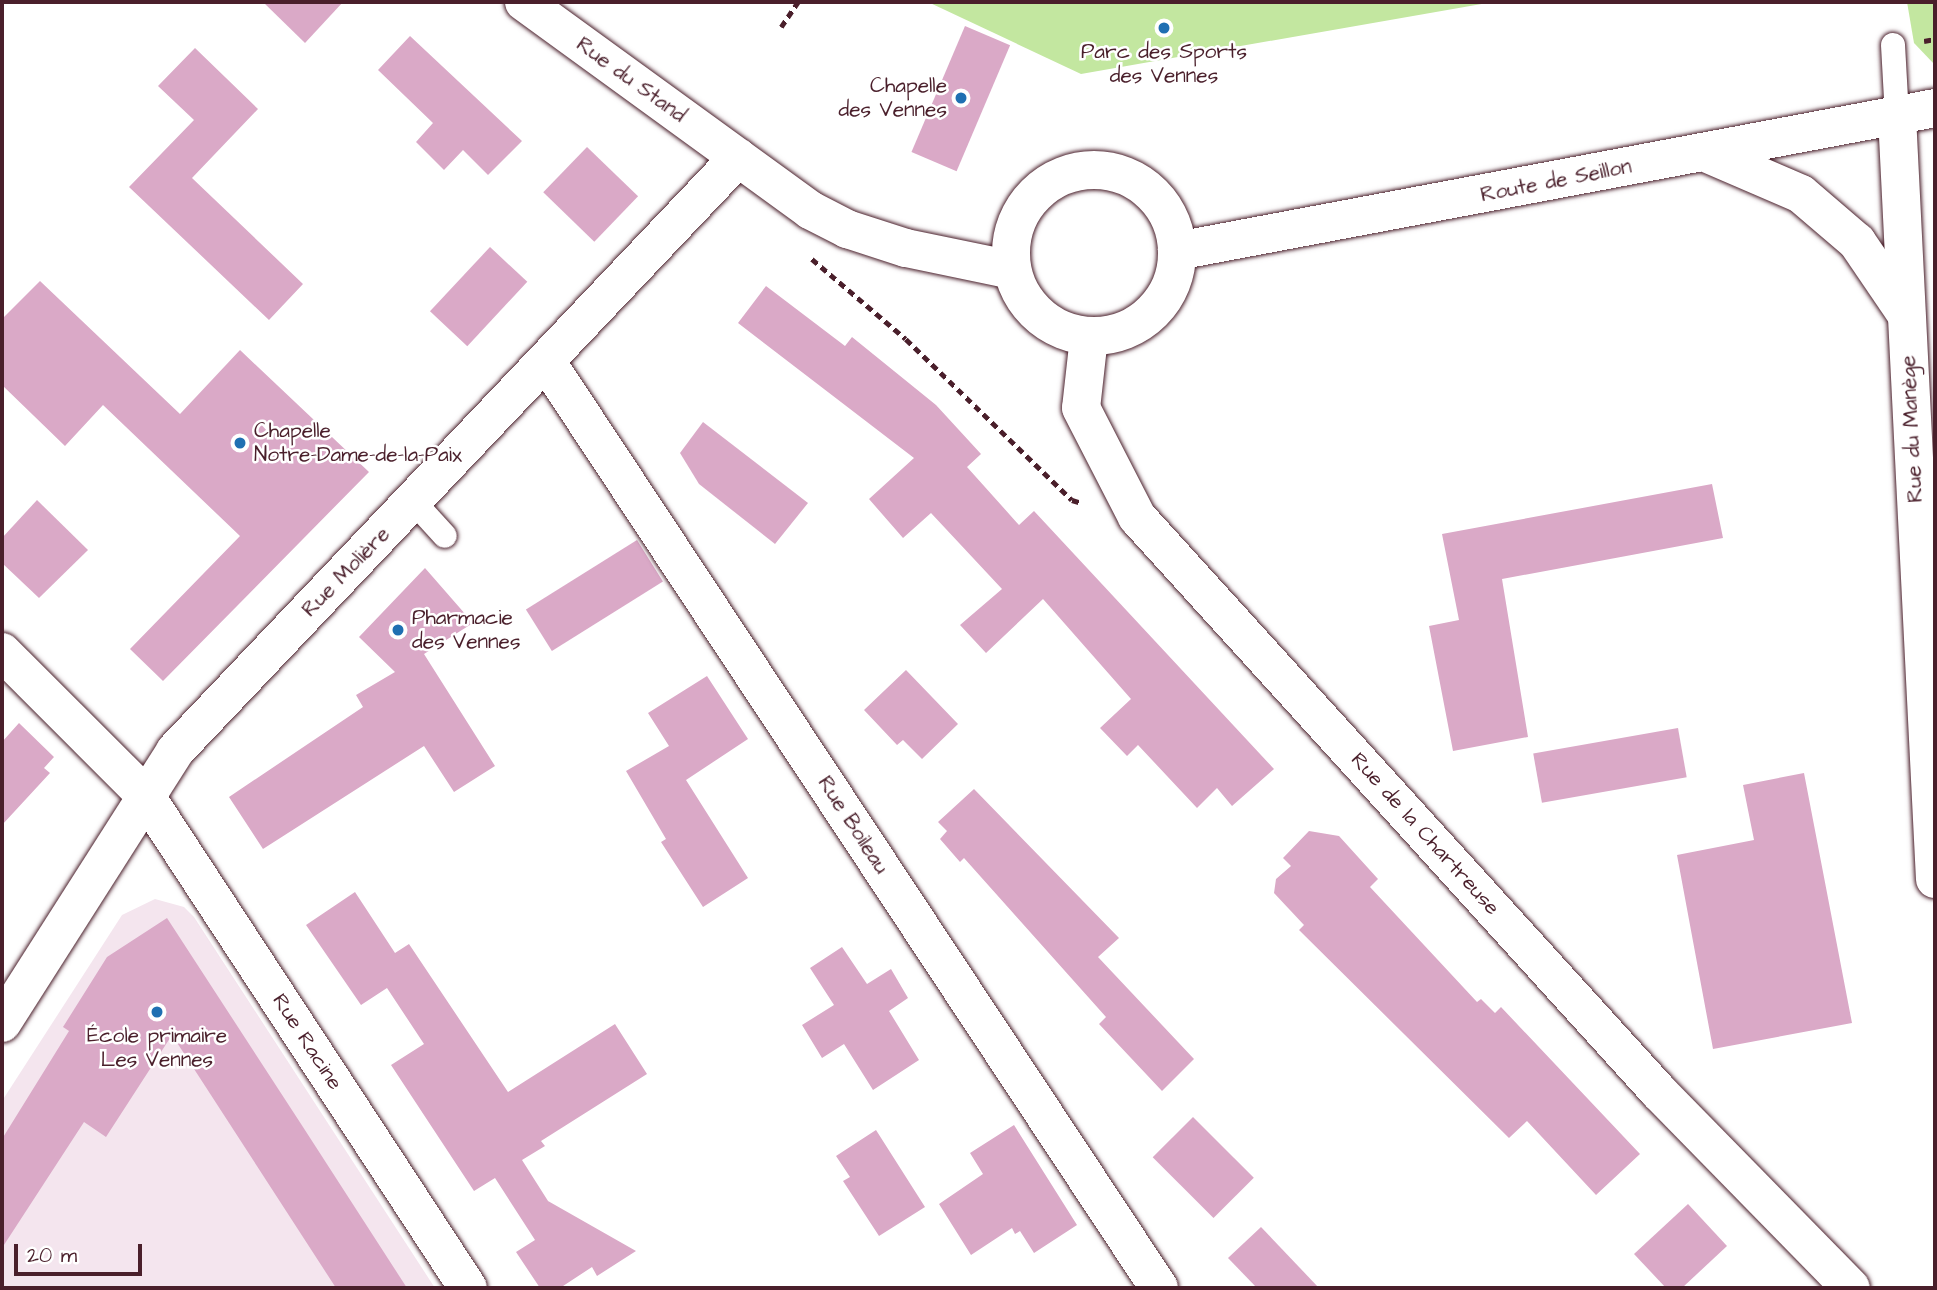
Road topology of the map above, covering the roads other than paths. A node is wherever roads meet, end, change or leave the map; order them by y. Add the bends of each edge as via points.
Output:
1 (524, 2) edge
2 (1894, 45) dead end
3 (1935, 108) edge
4 (1897, 116) junction
5 (1706, 153) junction
6 (738, 158) junction
7 (1177, 251) junction
8 (1012, 270) junction
9 (1906, 314) junction
10 (1089, 337) junction
11 (546, 361) junction
12 (413, 502) junction
13 (445, 536) dead end
14 (2, 652) edge
15 (145, 795) junction
16 (1935, 879) edge
17 (2, 1023) edge
18 (468, 1288) edge
19 (1159, 1288) edge
20 (1851, 1288) edge

1 - 6 street, Rue du Stand
2 - 4 lane
3 - 4 street, Route de Seillon
4 - 5 street, Route de Seillon
4 - 9 street, Rue du Manège
5 - 7 street, Route de Seillon
5 - 9 street via 1801,194 1857,242
6 - 8 street via 779,191 847,229 906,248
6 - 11 street, Rue Molière
7 - 8 street via 1172,224 1158,200 1137,182 1112,172 1084,170 1058,178 1036,194 1019,216
7 - 10 street via 1174,278 1161,303 1141,322 1116,334
8 - 10 street via 1039,316
9 - 16 street, Rue du Manège
10 - 20 street, Rue de la Chartreuse via 1081,408 1137,517 1659,1092
11 - 12 street, Rue Molière
11 - 19 street, Rue Boileau via 610,473
12 - 13 lane
12 - 15 street, Rue Molière via 175,751
14 - 15 street, Rue Racine
15 - 17 street, Rue Molière
15 - 18 street, Rue Racine

